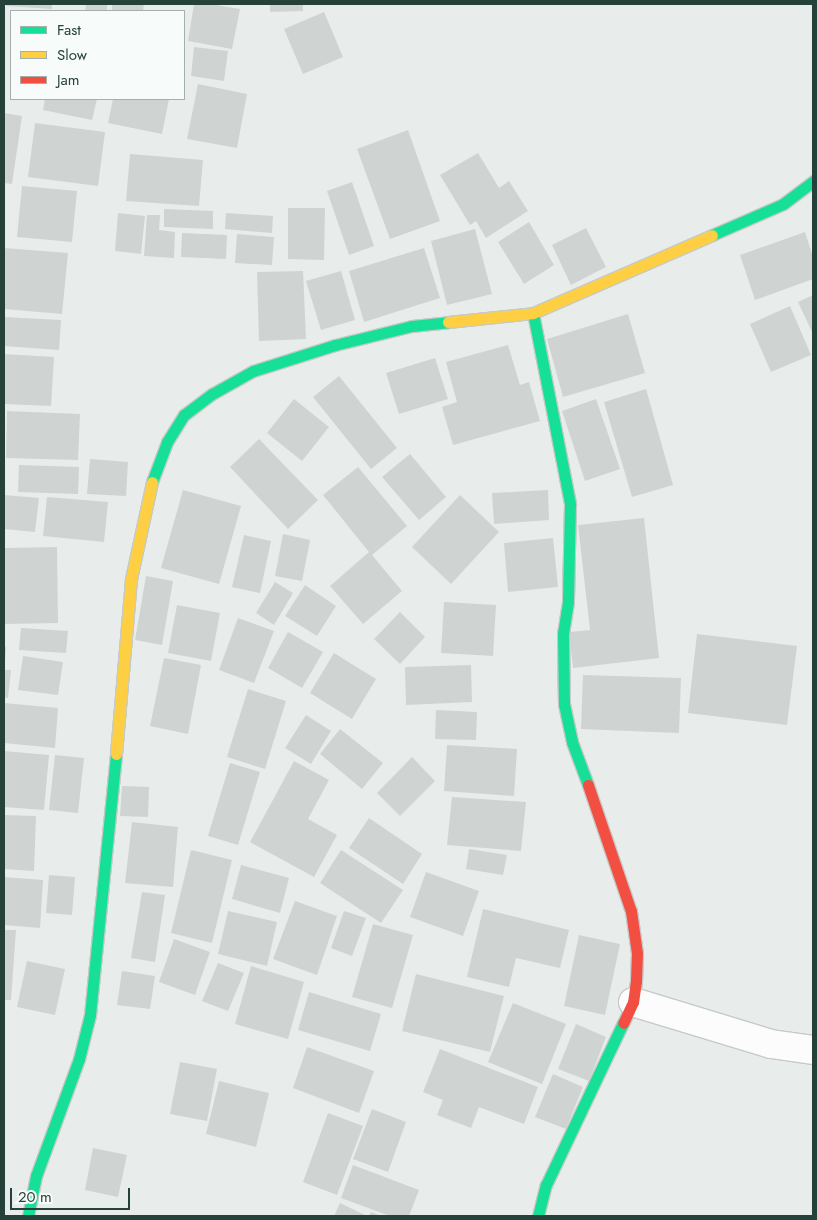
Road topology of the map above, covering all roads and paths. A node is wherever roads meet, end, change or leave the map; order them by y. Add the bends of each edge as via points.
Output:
1 (813, 181) edge
2 (533, 313) junction
3 (633, 1002) junction
4 (813, 1050) edge
5 (28, 1216) edge
6 (538, 1216) edge

1 - 2 street via 783,204
2 - 3 street via 571,513 563,634 564,704 572,742 631,911 636,953
2 - 5 street via 412,326 335,344 253,372 212,394 184,415 167,442 151,486 131,579 90,1015 80,1059 36,1176
3 - 4 street via 771,1044
3 - 6 street via 546,1185

